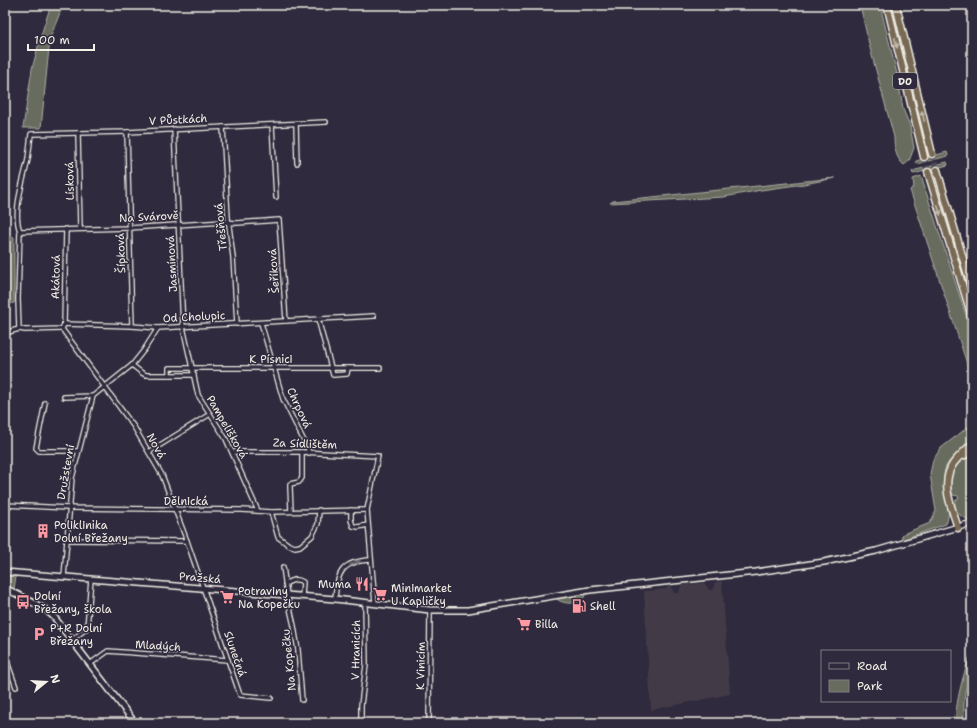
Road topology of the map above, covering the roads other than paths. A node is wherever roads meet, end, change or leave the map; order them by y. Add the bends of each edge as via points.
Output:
1 (887, 5) edge
2 (896, 5) edge
3 (326, 122) dead end
4 (296, 124) junction
5 (272, 125) junction
6 (223, 127) junction
7 (174, 130) junction
8 (127, 132) junction
9 (78, 133) junction
10 (932, 154) tunnel mouth
11 (924, 157) tunnel mouth
12 (297, 163) dead end
13 (937, 170) tunnel mouth
14 (928, 172) tunnel mouth
15 (276, 197) dead end
16 (279, 220) joint
17 (229, 223) junction
18 (179, 225) junction
19 (129, 228) junction
20 (66, 229) junction
21 (80, 229) junction
22 (20, 231) junction
23 (972, 289) edge
24 (374, 316) dead end
25 (972, 317) edge
26 (318, 319) junction
27 (286, 321) junction
28 (261, 323) junction
29 (64, 324) junction
30 (237, 324) junction
31 (132, 326) junction
32 (183, 327) junction
33 (158, 328) junction
34 (19, 329) junction
35 (62, 329) junction
36 (5, 333) edge
37 (132, 365) junction
38 (192, 368) junction
39 (274, 368) junction
40 (331, 368) junction
41 (348, 368) junction
42 (380, 368) dead end
43 (169, 375) junction
44 (194, 375) junction
45 (104, 387) junction
46 (93, 396) junction
47 (64, 397) dead end
48 (45, 403) dead end
49 (210, 414) junction
50 (972, 444) edge
51 (78, 451) junction
52 (150, 452) junction
53 (232, 452) junction
54 (302, 452) junction
55 (972, 452) edge
56 (309, 453) junction
57 (959, 457) junction
58 (5, 505) edge
59 (68, 508) junction
60 (175, 510) junction
61 (319, 510) junction
62 (351, 510) junction
63 (367, 510) junction
64 (258, 511) junction
65 (291, 511) junction
66 (271, 512) junction
67 (972, 524) edge
68 (368, 525) junction
69 (958, 528) junction
70 (66, 540) junction
71 (186, 541) junction
72 (371, 560) junction
73 (283, 567) dead end
74 (5, 572) edge
75 (64, 577) junction
76 (92, 579) junction
77 (285, 584) junction
78 (5, 588) edge
79 (202, 588) junction
80 (286, 595) junction
81 (302, 596) junction
82 (335, 599) junction
83 (366, 602) junction
84 (375, 603) junction
85 (430, 610) junction
86 (72, 640) junction
87 (5, 656) edge
88 (228, 660) junction
89 (90, 664) junction
90 (16, 686) dead end
91 (271, 698) dead end
92 (302, 700) dead end
93 (135, 723) edge
94 (361, 723) edge
95 (429, 723) edge

1 -> 11 highway, D0
10 -> 2 highway, D0
3 - 4 street, V Půstkách
4 - 5 street, V Půstkách
4 - 12 street
5 - 6 street, V Půstkách
5 - 15 street
6 - 7 street, V Půstkách
6 - 17 street, Třešňová
7 - 8 street, V Půstkách
7 - 18 street, Jasmínová
8 - 9 street, V Půstkách
8 - 19 street, Šípková
9 - 21 street, Lísková
9 - 22 street, V Půstkách via 31,134 20,194
13 - 23 highway
14 -> 25 highway
16 - 17 street, Na Svárově
16 - 27 street, Šeříková
17 - 18 street, Na Svárově
17 - 30 street, Třešňová
18 - 19 street, Na Svárově
18 - 32 street, Jasmínová
19 - 21 street, Na Svárově
19 - 31 street, Šípková
20 - 21 street, Na Svárově
20 - 22 street, Na Svárově
20 - 29 street, Akátová
22 - 34 street
24 - 26 street, Od Cholupic
26 - 27 street, Od Cholupic
26 - 40 street
27 - 28 street, Od Cholupic
28 - 30 street, Od Cholupic
28 - 39 street, Chrpová
29 - 31 street, Od Cholupic
29 - 35 street
30 - 32 street, Od Cholupic
31 - 33 street, Od Cholupic
32 - 33 street, Od Cholupic
32 - 38 street, Pampelišková
33 - 37 street
34 - 35 street
34 - 36 street
35 - 45 street, Nová
37 - 43 street, K Písnici via 142,374
37 - 45 street
38 - 39 street, K Písnici
38 - 43 street, K Písnici via 169,368
38 - 44 street, Pampelišková
39 - 40 street, K Písnici
39 - 56 street, Chrpová via 283,398
40 - 41 street, K Písnici
40 - 41 street via 333,375 347,374
41 - 42 street, K Písnici
43 - 44 street, K Písnici
44 - 49 street, Pampelišková via 198,395
45 - 46 street
45 - 52 street, Nová
46 - 47 street
46 - 51 street, Družstevní
48 - 51 street via 36,448 39,451
49 - 52 street
49 - 53 street, Pampelišková
50 - 57 highway
51 - 59 street, Družstevní
52 - 60 street, Nová
53 - 54 street, Za Sídlištěm
53 - 64 street, Pampelišková
54 - 56 street, Za Sídlištěm
54 - 65 street via 302,478 300,482 290,484
55 - 57 highway
56 - 63 street, Za Sídlištěm via 378,456
57 - 69 highway via 950,468 947,485
58 - 59 street, Dělnická
59 - 60 street, Dělnická
59 - 70 street, Družstevní
60 - 64 street, Dělnická
60 - 71 street, Nová
61 - 62 street, Dělnická
61 - 65 street, Dělnická
61 - 66 street via 318,524 312,536 295,547 278,537
62 - 63 street, Dělnická
62 - 68 street via 353,526
63 - 68 street
64 - 66 street, Dělnická
65 - 66 street, Dělnická
67 - 69 street, Pražská
68 - 72 street
69 - 85 street, Pražská via 876,551 824,562 590,590 468,610
70 - 71 street
70 - 75 street, Družstevní
71 - 79 street, Nová
82 -> 72 street via 336,580 344,569 354,562
72 - 84 street
73 - 77 street, Na Kopečku
74 - 75 street, Pražská
75 - 76 street, Pražská
76 - 79 street, Pražská
76 - 86 street via 87,628
77 - 80 street, Na Kopečku
77 - 81 street via 298,579 303,582
78 - 86 street via 44,609 54,617
79 - 80 street, Pražská
79 - 88 street, Slunečná
80 - 81 street, Pražská
80 - 92 street, Na Kopečku via 298,650
81 - 82 street, Pražská
82 - 83 street, Pražská
83 - 84 street, Pražská
83 - 94 street, V Hranicích via 366,665
84 - 85 street, Pražská
85 - 95 street, K Vinicím
86 - 89 street
87 - 90 street
88 - 89 street, Mladých via 108,651
88 - 91 street, Slunečná via 240,695
89 - 93 street

